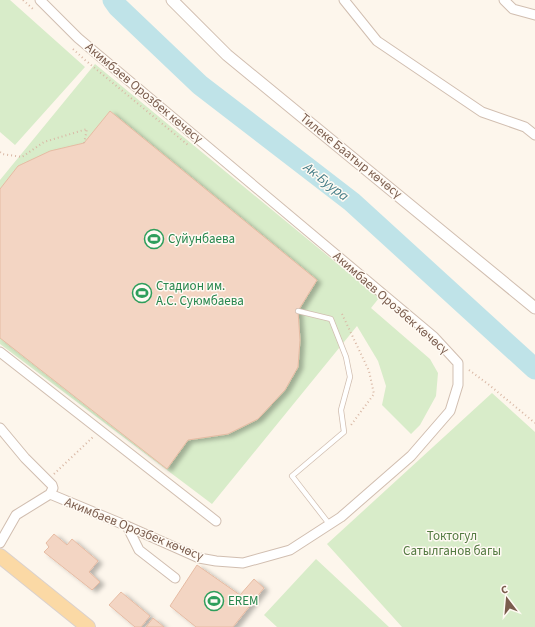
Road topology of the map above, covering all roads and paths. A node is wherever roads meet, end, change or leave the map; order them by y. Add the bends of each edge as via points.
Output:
1 (40, 0) edge
2 (172, 0) edge
3 (344, 0) edge
4 (504, 0) edge
5 (535, 15) edge
6 (535, 135) edge
7 (84, 143) dead end
8 (0, 152) edge
9 (535, 308) edge
10 (298, 311) dead end
11 (342, 314) dead end
12 (0, 352) edge
13 (458, 363) junction
14 (535, 423) edge
15 (0, 428) edge
16 (100, 431) junction
17 (344, 432) junction
18 (53, 475) dead end
19 (50, 494) junction
20 (216, 521) dead end
21 (330, 525) junction
22 (128, 526) junction
23 (0, 543) edge
24 (0, 556) edge
25 (175, 578) dead end
26 (88, 627) edge

1 - 13 street, Акимбаев Орозбек көчөсү via 78,38 434,337
2 - 9 street, Тилеке Баатыр көчөсү via 227,54
3 - 6 street via 377,41 482,112 525,127
4 - 5 street via 513,9
7 - 8 path via 87,129 44,142 22,157
10 - 17 lane via 330,319 346,357 350,378 341,410
11 - 17 path via 369,371 374,394
12 - 16 street
13 - 14 path
13 - 21 street, Акимбаев Орозбек көчөсү via 458,385 450,411 411,456
15 - 19 street via 52,485
16 - 18 path
16 - 20 street
17 - 21 lane via 292,476
19 - 22 street, Акимбаев Орозбек көчөсү
19 - 23 street, Акимбаев Орозбек көчөсү via 16,515
21 - 22 street, Акимбаев Орозбек көчөсү via 290,550 244,563 199,558
22 - 25 street via 139,550
24 - 26 main road

